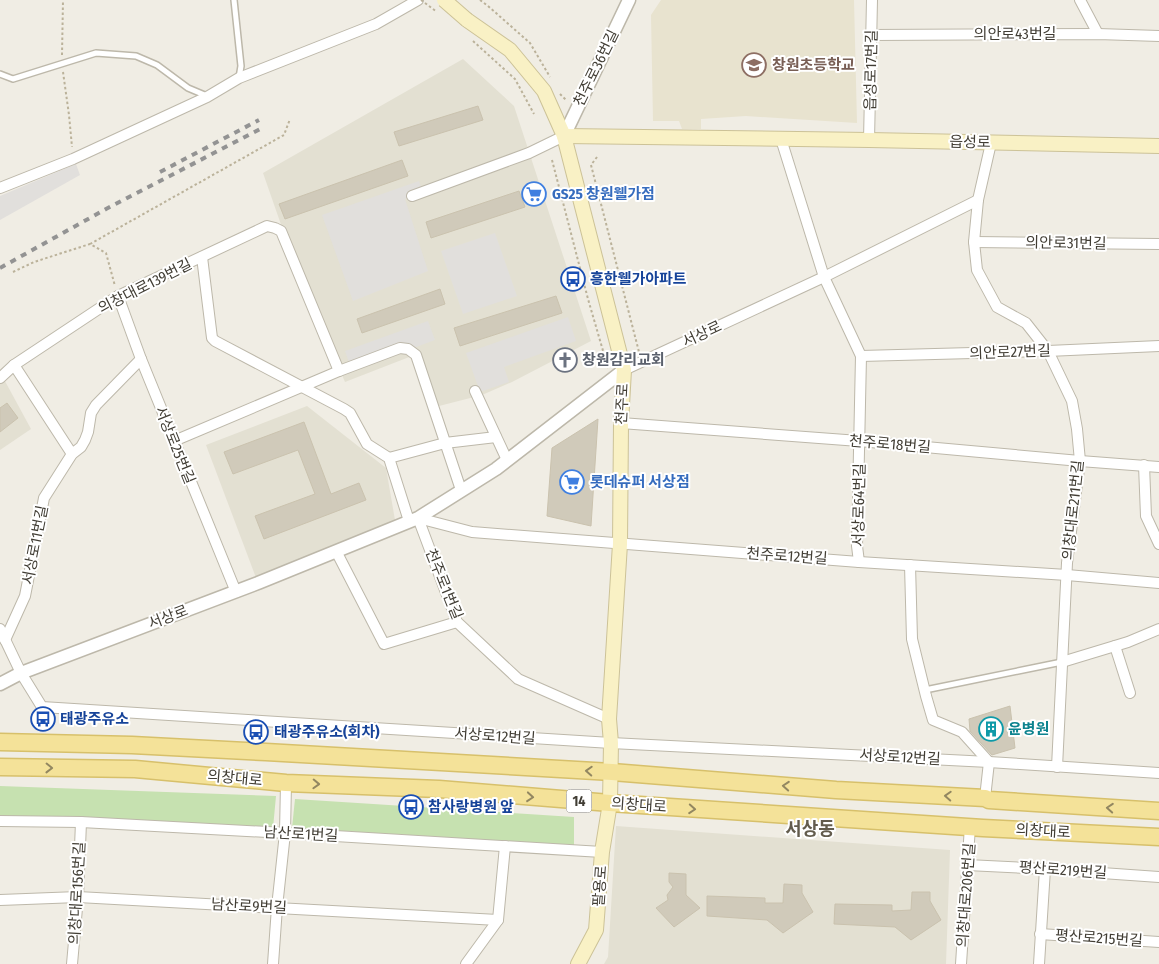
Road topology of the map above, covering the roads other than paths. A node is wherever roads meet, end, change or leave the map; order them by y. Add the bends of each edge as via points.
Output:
1 (234, 0) edge
2 (418, 0) edge
3 (444, 0) edge
4 (629, 0) edge
5 (872, 0) edge
6 (1080, 0) edge
7 (1098, 34) junction
8 (872, 35) junction
9 (1159, 36) edge
10 (0, 74) edge
11 (239, 78) junction
12 (207, 96) junction
13 (564, 136) junction
14 (781, 139) junction
15 (869, 140) junction
16 (991, 143) junction
17 (1159, 146) edge
18 (0, 188) edge
19 (412, 196) dead end
20 (978, 200) junction
21 (974, 242) junction
22 (1159, 244) edge
23 (202, 257) junction
24 (824, 277) junction
25 (118, 296) junction
26 (1159, 346) edge
27 (1048, 351) junction
28 (861, 356) junction
29 (141, 359) junction
30 (14, 365) junction
31 (624, 370) junction
32 (339, 371) junction
33 (0, 378) edge
34 (302, 387) junction
35 (475, 390) dead end
36 (621, 423) junction
37 (496, 436) junction
38 (174, 441) junction
39 (859, 441) junction
40 (446, 443) junction
41 (72, 454) junction
42 (389, 458) junction
43 (507, 460) junction
44 (1080, 461) junction
45 (1144, 466) junction
46 (1159, 466) edge
47 (461, 490) junction
48 (413, 519) junction
49 (620, 544) junction
50 (1159, 544) edge
51 (336, 551) junction
52 (859, 562) junction
53 (910, 565) junction
54 (1067, 575) junction
55 (1159, 583) edge
56 (236, 592) junction
57 (457, 622) junction
58 (0, 629) edge
59 (1159, 629) edge
60 (4, 640) junction
61 (1115, 646) junction
62 (1062, 662) junction
63 (21, 673) junction
64 (0, 684) edge
65 (925, 690) junction
66 (1130, 693) dead end
67 (609, 719) junction
68 (0, 742) edge
69 (611, 743) junction
70 (989, 762) junction
71 (0, 767) edge
72 (1057, 767) junction
73 (612, 772) junction
74 (1159, 773) edge
75 (286, 783) junction
76 (985, 798) junction
77 (610, 803) junction
78 (1159, 811) edge
79 (0, 821) edge
80 (81, 822) junction
81 (970, 826) junction
82 (285, 833) junction
83 (1159, 837) edge
84 (505, 846) junction
85 (602, 852) junction
86 (967, 865) junction
87 (1045, 869) junction
88 (1159, 877) edge
89 (78, 897) junction
90 (0, 900) edge
91 (277, 907) junction
92 (498, 920) junction
93 (1040, 934) junction
94 (1159, 942) edge
95 (72, 964) edge
96 (273, 964) edge
97 (466, 964) edge
98 (578, 964) edge
99 (961, 964) edge
100 (1039, 964) edge

1 - 11 lane via 241,66
2 - 11 street via 376,24
3 - 13 main road, 천주로, bridge via 510,50 544,91
4 - 13 street, 천주로36번길
5 - 8 street, 읍성로17번길
6 - 7 street
7 - 8 street, 의안로43번길
7 - 9 street, 의안로43번길
8 - 15 street, 읍성로17번길
10 - 12 lane via 12,79 96,53 136,56
11 - 12 street
12 - 18 street via 73,159
13 - 14 main road, 읍성로
13 - 19 street via 529,153
13 - 31 main road, 천주로
14 - 15 main road, 읍성로
14 - 24 street
15 - 16 main road, 읍성로
16 - 17 main road, 읍성로
16 - 20 street, 의창대로211번길
20 - 21 street, 의창대로211번길
20 - 24 street, 서상로
21 - 22 street, 의안로31번길
21 - 27 street, 의창대로211번길 via 977,270 997,307 1026,323
23 - 25 street, 의창대로139번길
23 - 32 street, 의창대로139번길 via 267,226 282,231
23 - 34 street via 212,338
24 - 28 street, 서상로64번길
24 - 31 street, 서상로
25 - 29 street, 서상로25번길
25 - 30 street, 의창대로139번길
26 - 27 street, 의안로27번길
27 - 28 street, 의안로27번길
27 - 44 street, 의창대로211번길 via 1072,401
28 - 39 street, 서상로64번길
29 - 38 street, 서상로25번길
29 - 41 street, 서상로11번길 via 96,405 85,440 81,448
30 - 33 street, 의창대로139번길
30 - 41 street
31 - 36 main road, 천주로
31 - 43 street, 서상로
32 - 34 street
32 - 40 street via 400,348 408,349 416,355
34 - 38 street
34 - 42 street via 350,413 367,444
35 - 37 street
36 - 39 street, 천주로18번길
36 - 49 main road, 천주로
37 - 40 street
37 - 43 street
38 - 56 street, 서상로25번길
39 - 44 street, 천주로18번길
39 - 52 street, 서상로64번길
40 - 42 street
40 - 47 street
41 - 60 street, 서상로11번길 via 44,498 25,596
42 - 48 street, 천주로1번길
43 - 47 street, 서상로
44 - 45 street, 천주로18번길
44 - 54 street, 의창대로211번길
45 - 46 street, 천주로18번길
45 - 50 street via 1146,516
47 - 48 street, 서상로
48 - 49 street, 천주로12번길 via 472,532
48 - 51 street, 서상로
48 - 57 street, 천주로1번길
49 - 52 street, 천주로12번길
49 - 67 main road, 천주로
51 - 56 street, 서상로
51 - 57 street via 384,644
52 - 53 street, 천주로12번길
53 - 54 street, 천주로12번길
53 - 65 street via 912,639
54 - 55 street, 천주로12번길
54 - 62 street, 의창대로211번길
56 - 63 street, 서상로
57 - 67 street, 천주로1번길 via 518,679
58 - 60 street
59 - 61 street
60 - 63 street
61 - 62 street
61 - 66 street
62 - 65 lane
62 - 72 street, 의창대로211번길
63 - 64 street, 서상로
63 - 69 street, 서상로12번길 via 42,707
65 - 70 street via 933,720 962,732
67 - 69 main road, 천주로
73 -> 68 main road, 의창대로 / 14 via 132,745
69 - 70 street, 서상로12번길
69 - 73 main road, 천주로
70 - 72 street, 서상로12번길
70 - 76 street
71 -> 75 main road, 의창대로 / 14 via 135,769
72 - 74 street, 서상로12번길
76 -> 73 main road, 의창대로 / 14
73 - 77 main road, 천주로
75 -> 77 main road, 의창대로 / 14 via 439,789
75 - 82 street
78 -> 76 main road, 의창대로 / 14
77 -> 81 main road, 의창대로 / 14
77 - 85 main road, 팔용로
79 - 80 street, 남산로1번길
80 - 82 street, 남산로1번길
80 - 89 street, 의창대로156번길
81 - 83 main road, 의창대로 / 14
81 - 86 street, 의창대로206번길
82 - 84 street, 남산로1번길
82 - 91 street
84 - 85 street, 남산로1번길
84 - 92 street
85 - 98 main road, 팔용로 via 596,930
86 - 87 street, 평산로219번길
86 - 99 street, 의창대로206번길
87 - 88 street, 평산로219번길
87 - 93 street
89 - 90 street, 남산로9번길
89 - 91 street, 남산로9번길
89 - 95 street, 의창대로156번길
91 - 92 street, 남산로9번길
91 - 96 street
92 - 97 street
93 - 94 street, 평산로215번길
93 - 100 street

